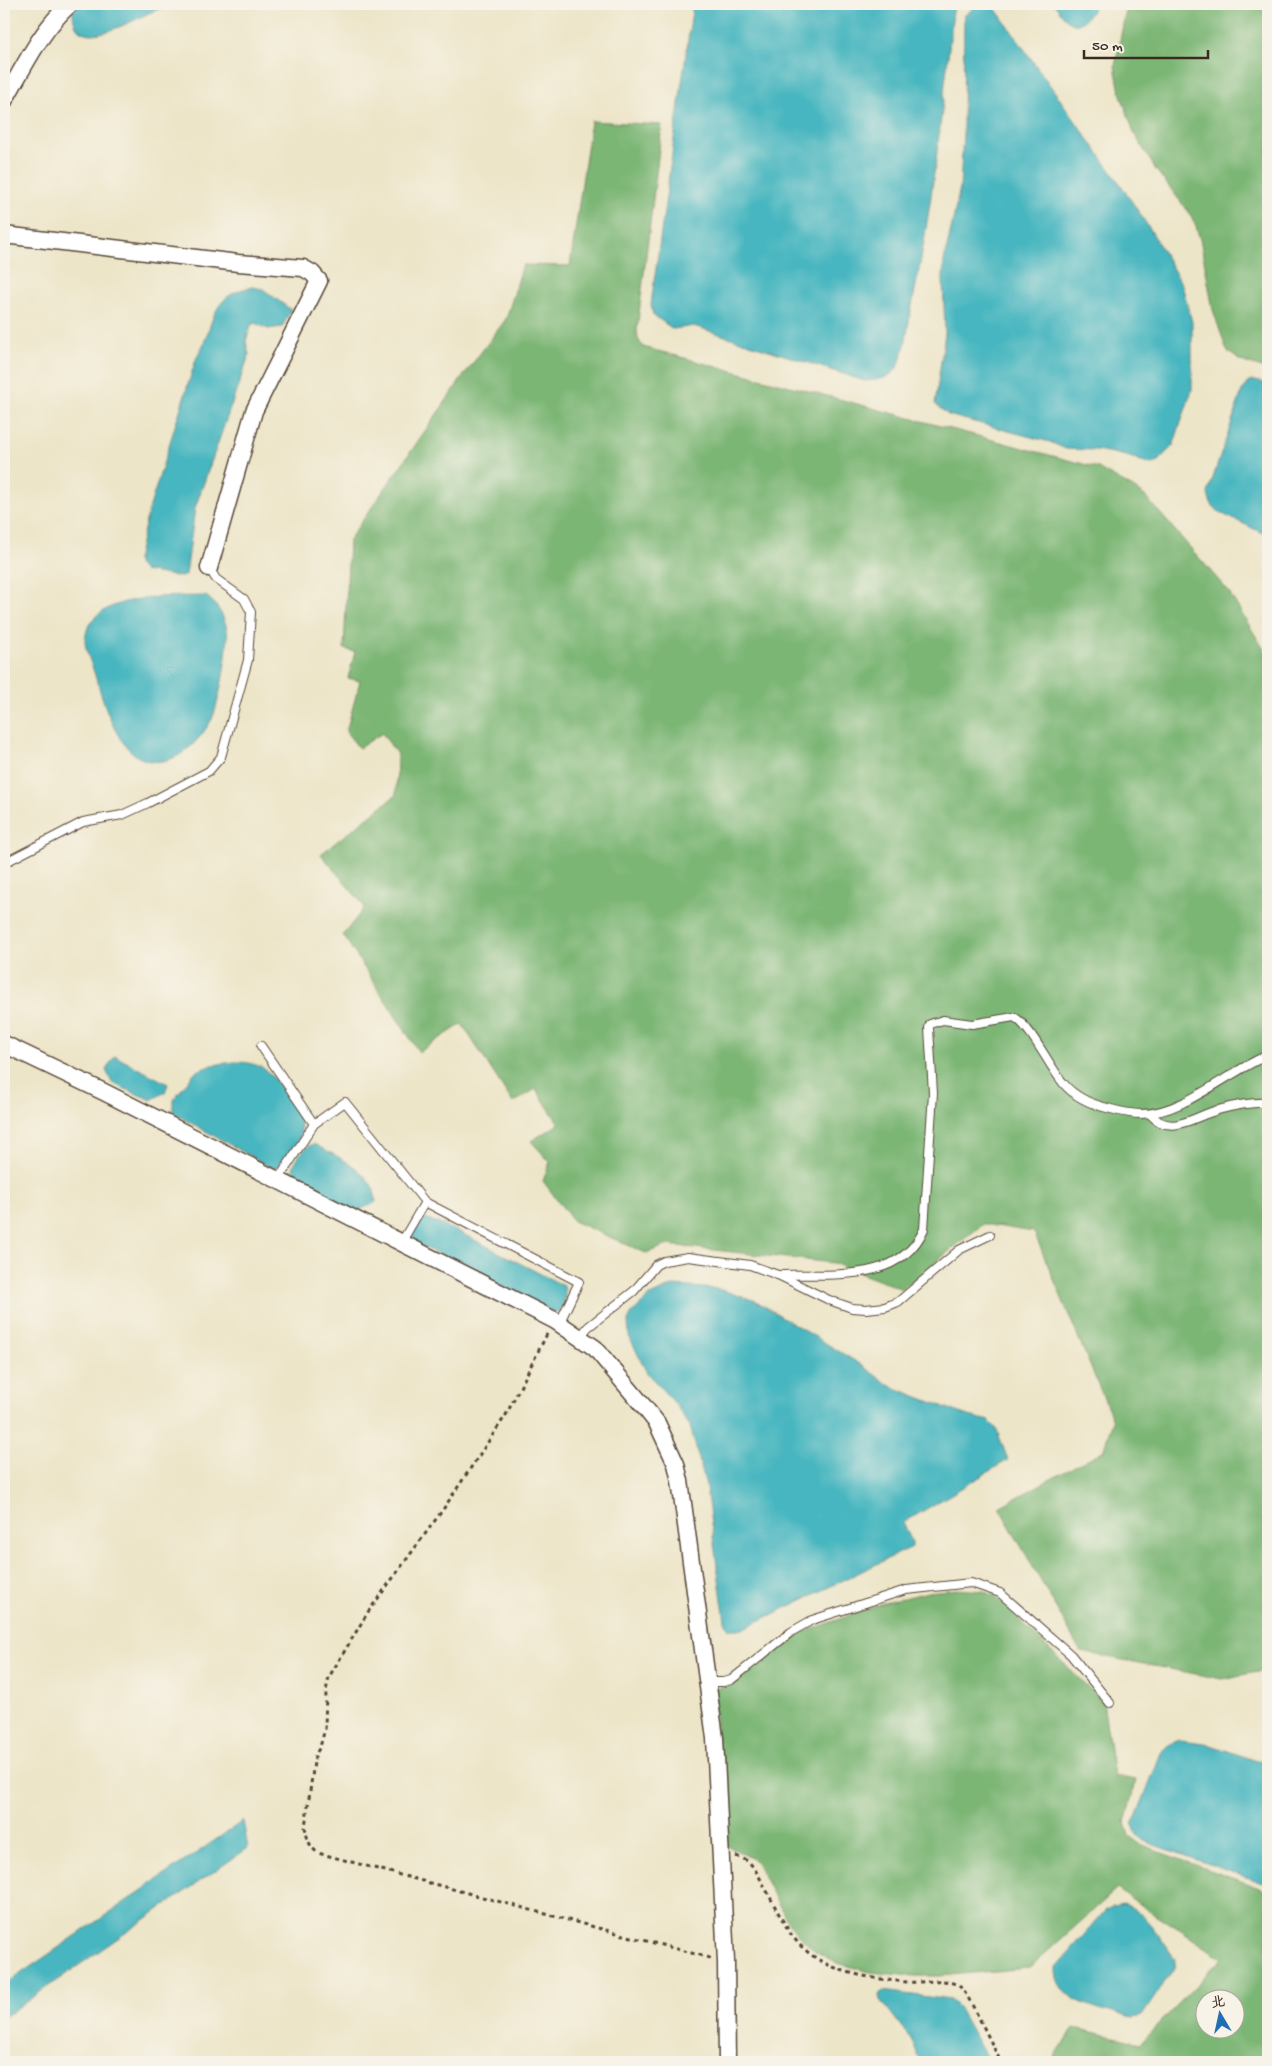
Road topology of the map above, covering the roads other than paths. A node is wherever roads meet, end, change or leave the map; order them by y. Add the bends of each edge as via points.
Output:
1 (70, 4) edge
2 (4, 101) edge
3 (4, 236) edge
4 (209, 568) joint
5 (4, 863) edge
6 (4, 1044) edge
7 (261, 1046) dead end
8 (1268, 1055) edge
9 (1268, 1103) edge
10 (1150, 1114) junction
11 (314, 1124) junction
12 (278, 1180) junction
13 (425, 1202) junction
14 (990, 1235) dead end
15 (401, 1243) junction
16 (778, 1275) junction
17 (556, 1322) junction
18 (580, 1337) junction
19 (708, 1682) junction
20 (1110, 1703) dead end
21 (726, 2062) edge

1 - 2 street via 42,34
3 - 4 street via 303,268 319,281 254,411
4 - 5 lane via 216,579 244,599 251,612 248,660 222,757 209,771 148,803 122,814 83,822
6 - 12 street
7 - 11 lane
8 - 10 lane via 1175,1107
9 - 10 lane via 1217,1110 1181,1124 1166,1123
10 - 16 lane via 1103,1107 1072,1092 1025,1027 1014,1017 972,1024 944,1020 934,1022 929,1028 933,1093 924,1229 920,1238 900,1259 864,1272
11 - 12 lane
11 - 13 lane via 345,1102
12 - 15 street
13 - 15 lane
13 - 17 lane via 578,1282
14 - 16 lane via 959,1250 898,1302 885,1307 852,1308
15 - 17 street
16 - 18 lane via 750,1265 688,1257 664,1260 634,1291
17 - 18 street
18 - 19 street via 595,1348 645,1408 676,1464
19 - 20 lane via 731,1680 791,1632 812,1620 906,1590 971,1583 1000,1593 1064,1648
19 - 21 street via 716,1738 726,1962

